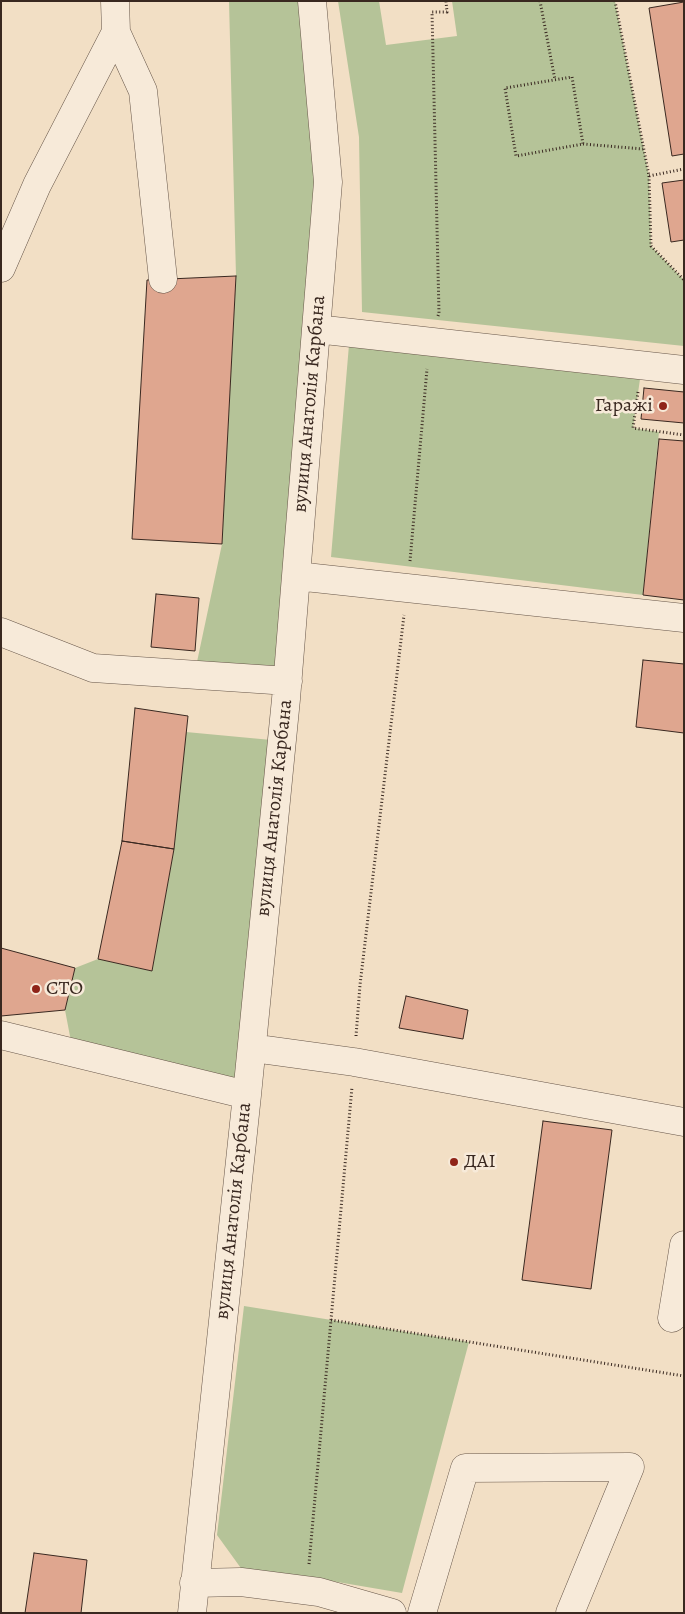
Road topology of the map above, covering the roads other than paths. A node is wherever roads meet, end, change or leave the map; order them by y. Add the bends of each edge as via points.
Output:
1 (115, 1) edge
2 (312, 1) edge
3 (116, 32) junction
4 (1, 268) edge
5 (163, 279) dead end
6 (316, 329) junction
7 (684, 370) edge
8 (296, 576) junction
9 (684, 618) edge
10 (1, 632) edge
11 (288, 681) junction
12 (1, 1035) edge
13 (252, 1048) junction
14 (247, 1095) junction
15 (684, 1122) edge
16 (684, 1245) edge
17 (672, 1318) dead end
18 (194, 1583) junction
19 (192, 1613) edge
20 (392, 1613) edge
21 (422, 1613) edge
22 (570, 1613) edge

1 - 3 street
2 - 6 street, вулиця Анатолія Карбана via 328,182
3 - 4 street via 37,185
3 - 5 street via 143,91
6 - 7 street
6 - 8 street, вулиця Анатолія Карбана
8 - 9 street
8 - 11 street, вулиця Анатолія Карбана
10 - 11 street via 93,668
11 - 13 street, вулиця Анатолія Карбана
12 - 14 street
13 - 14 street, вулиця Анатолія Карбана
13 - 15 street via 354,1062
14 - 18 street, вулиця Анатолія Карбана
16 - 17 street
18 - 19 street, вулиця Анатолія Карбана
18 - 20 street via 241,1582 319,1592
21 - 22 street via 465,1468 630,1467

